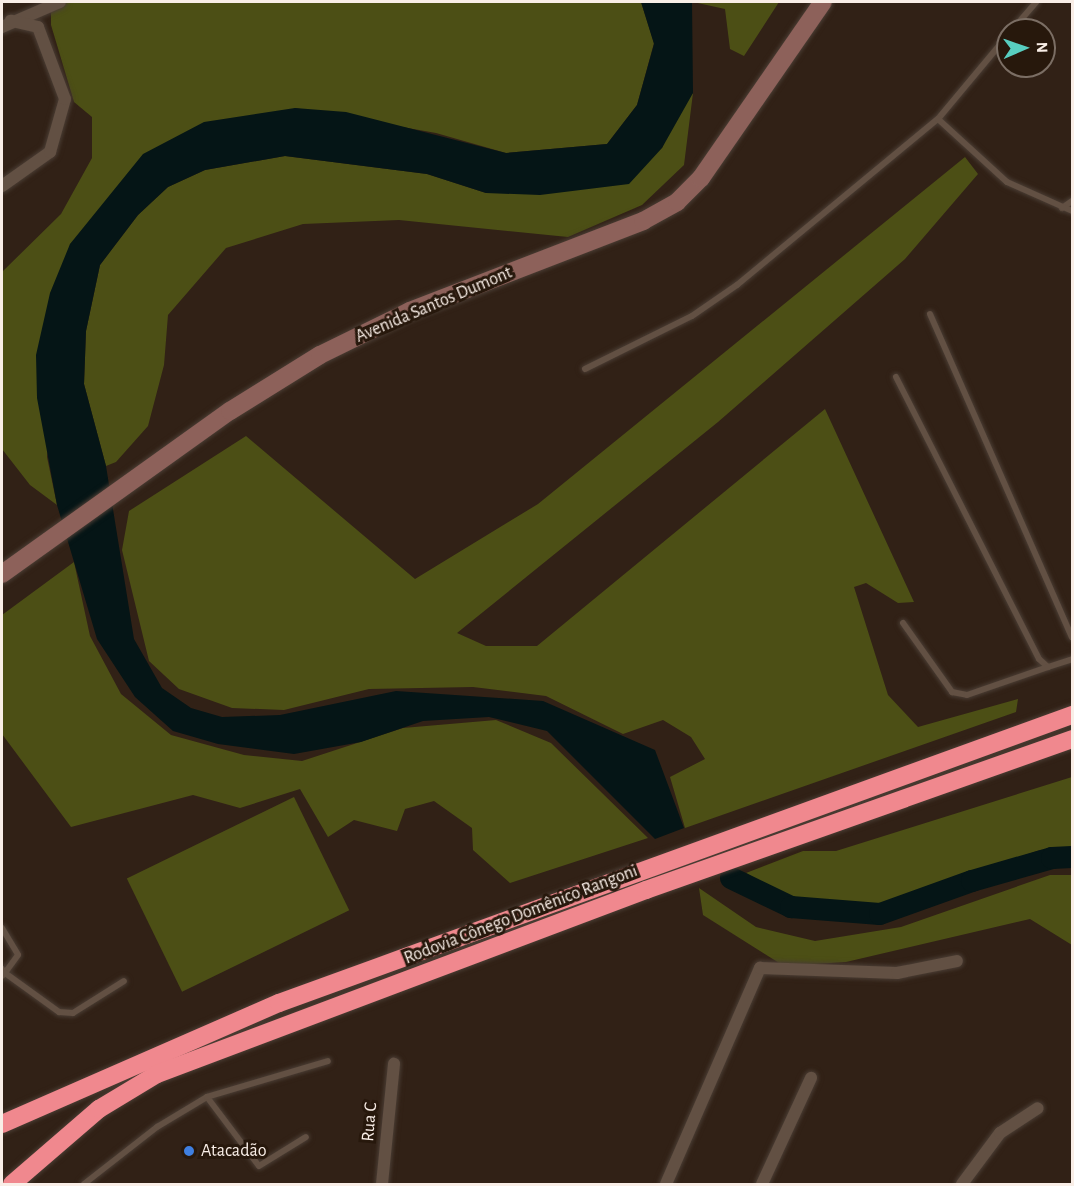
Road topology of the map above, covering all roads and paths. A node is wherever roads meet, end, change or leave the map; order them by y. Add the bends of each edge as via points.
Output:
1 (60, 2) edge
2 (823, 2) edge
3 (1036, 2) edge
4 (1022, 18) edge
5 (6, 24) edge
6 (996, 49) edge
7 (938, 119) junction
8 (2, 186) edge
9 (1072, 201) edge
10 (1062, 208) junction
11 (1072, 211) edge
12 (930, 314) dead end
13 (585, 369) dead end
14 (896, 377) dead end
15 (2, 574) edge
16 (903, 623) dead end
17 (1072, 637) edge
18 (1072, 659) edge
19 (1048, 668) junction
20 (1072, 715) edge
21 (1072, 738) edge
22 (2, 928) edge
23 (957, 961) dead end
24 (3, 972) edge
25 (124, 981) dead end
26 (328, 1061) dead end
27 (394, 1064) dead end
28 (811, 1078) dead end
29 (207, 1097) junction
30 (1038, 1108) dead end
31 (2, 1124) edge
32 (306, 1137) dead end
33 (12, 1185) edge
34 (84, 1185) edge
35 (382, 1185) edge
36 (666, 1185) edge
37 (762, 1185) edge
38 (962, 1185) edge

1 - 5 street
2 - 15 main road, Avenida Santos Dumont via 701,178 677,202 643,221 410,311 320,355 230,411
3 - 4 lane
5 - 8 street via 38,27 62,82 65,99 57,140 41,162
6 - 7 lane
7 - 10 lane via 1007,182
7 - 13 lane via 719,297 651,339
9 - 10 lane
10 - 11 lane
12 - 17 lane
14 - 19 lane via 1026,638
16 - 19 lane via 952,692 967,695
18 - 19 lane
20 - 31 highway, Rodovia Cônego Domênico Rangoni via 825,801 279,1003
21 - 33 highway, Rodovia Cônego Domênico Rangoni via 646,890 157,1074 99,1109
22 - 24 lane via 18,950
23 - 36 street via 897,973 760,968
24 - 25 lane via 59,1012 73,1013
26 - 29 lane
27 - 35 street, Rua C
28 - 37 street
29 - 32 lane via 260,1166
29 - 34 lane via 157,1127
30 - 38 street via 1000,1132

